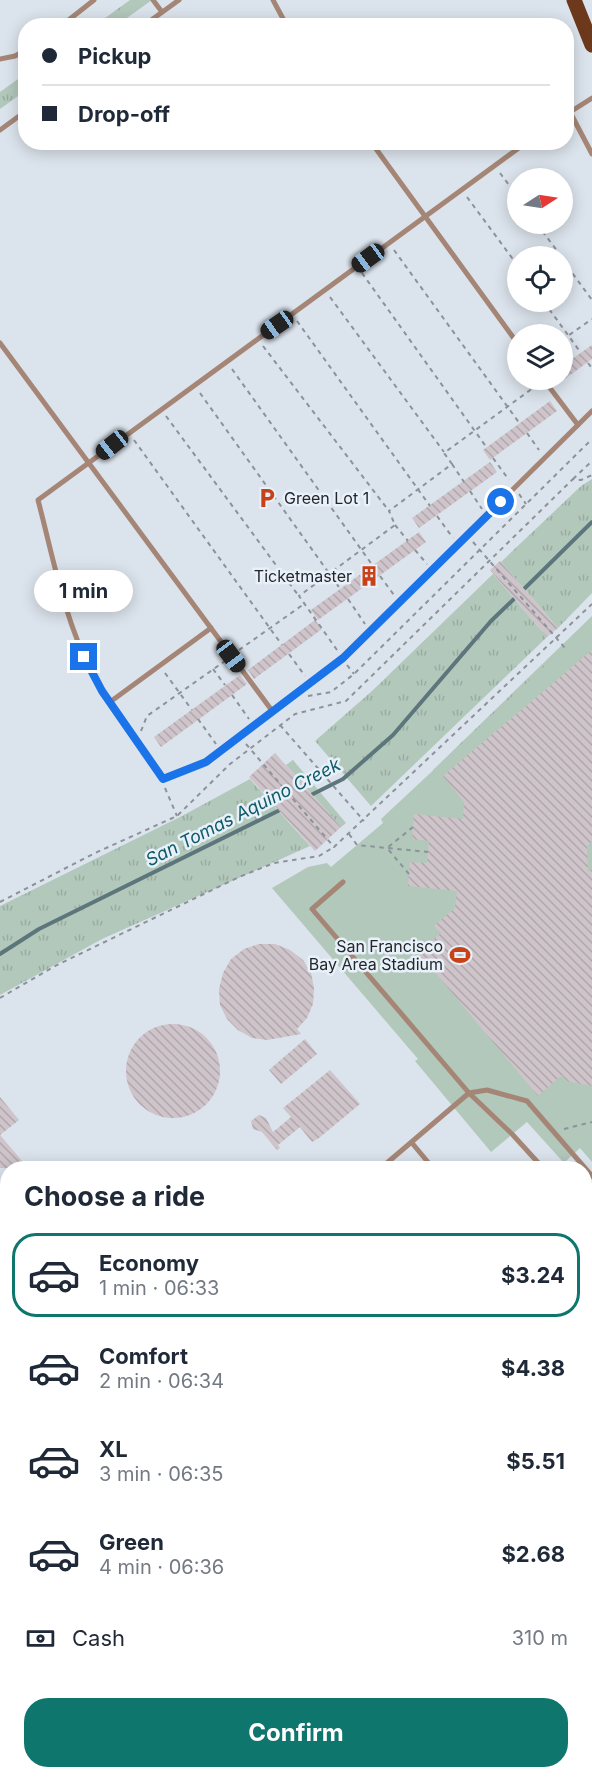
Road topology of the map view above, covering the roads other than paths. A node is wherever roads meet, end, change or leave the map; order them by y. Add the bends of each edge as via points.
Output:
1 (94, 0) edge
2 (153, 0) edge
3 (178, 0) edge
4 (273, 0) edge
5 (574, 0) edge
6 (162, 12) junction
7 (71, 18) edge
8 (154, 18) edge
9 (282, 18) edge
10 (592, 45) edge
11 (18, 54) edge
12 (0, 59) edge
13 (592, 98) edge
14 (574, 110) edge
15 (18, 117) edge
16 (574, 122) edge
17 (0, 130) edge
18 (377, 150) edge
19 (516, 150) edge
20 (592, 154) edge
21 (425, 217) junction
22 (507, 329) edge
23 (0, 343) edge
24 (552, 390) edge
25 (592, 411) edge
26 (578, 425) junction
27 (88, 463) junction
28 (210, 628) junction
29 (110, 702) junction
30 (273, 712) junction
31 (343, 882) dead end
32 (469, 1093) junction
33 (412, 1143) junction
34 (390, 1161) edge
35 (427, 1161) edge
36 (537, 1161) edge
37 (579, 1161) edge

1 - 7 lane
2 - 6 lane
3 - 6 lane
4 - 9 lane
5 - 10 main road
6 - 8 lane
11 - 12 lane
13 - 14 lane
15 - 17 lane
16 - 20 lane
18 - 21 lane
19 - 21 lane
21 - 22 lane
21 - 27 lane
23 - 27 lane
24 - 26 lane
25 - 26 lane
26 - 30 lane via 343,658
27 - 28 lane
27 - 29 lane via 38,500 78,641
28 - 29 lane
28 - 30 lane
29 - 30 lane via 163,779 206,762
31 - 32 lane via 312,909
32 - 33 lane
32 - 36 lane
32 - 37 lane via 487,1090 527,1101
33 - 34 lane
33 - 35 lane

